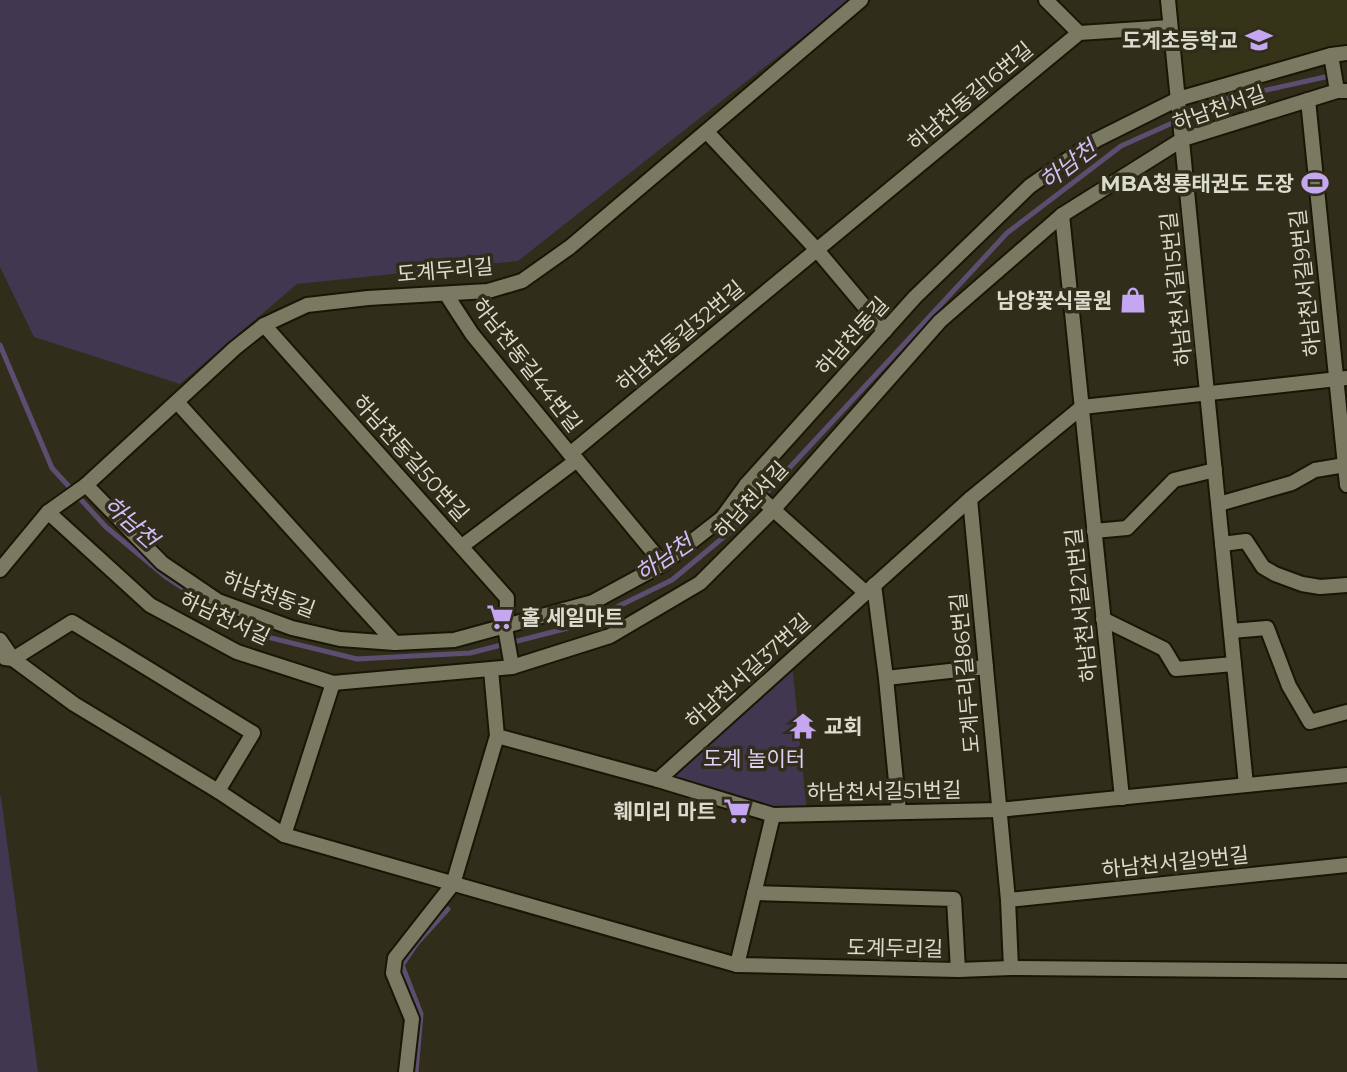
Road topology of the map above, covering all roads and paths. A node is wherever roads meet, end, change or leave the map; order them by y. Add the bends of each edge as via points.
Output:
1 (861, 0) edge
2 (1046, 0) edge
3 (1168, 0) edge
4 (1170, 27) junction
5 (1079, 33) junction
6 (1347, 53) edge
7 (1331, 55) junction
8 (1342, 91) edge
9 (1308, 100) junction
10 (1178, 103) junction
11 (707, 132) junction
12 (1182, 135) junction
13 (1062, 215) junction
14 (817, 250) junction
15 (446, 293) junction
16 (264, 325) junction
17 (884, 331) junction
18 (1342, 378) edge
19 (1208, 393) junction
20 (177, 402) junction
21 (1082, 407) junction
22 (573, 457) junction
23 (1345, 459) edge
24 (1215, 470) junction
25 (1347, 485) edge
26 (85, 486) junction
27 (748, 488) junction
28 (970, 499) junction
29 (1219, 504) junction
30 (771, 507) junction
31 (48, 512) junction
32 (1094, 531) junction
33 (1223, 544) junction
34 (462, 546) junction
35 (663, 564) junction
36 (0, 570) edge
37 (1347, 585) edge
38 (870, 589) junction
39 (1103, 619) junction
40 (506, 630) junction
41 (1231, 631) junction
42 (0, 640) edge
43 (395, 643) junction
44 (6, 659) edge
45 (511, 661) junction
46 (1234, 664) junction
47 (985, 667) junction
48 (491, 670) junction
49 (886, 678) junction
50 (333, 683) junction
51 (1347, 712) edge
52 (497, 736) junction
53 (1347, 775) edge
54 (658, 780) junction
55 (1246, 785) junction
56 (218, 791) junction
57 (1122, 798) junction
58 (999, 810) junction
59 (899, 812) junction
60 (773, 815) junction
61 (284, 835) junction
62 (1347, 865) edge
63 (453, 884) junction
64 (754, 893) junction
65 (1008, 900) junction
66 (737, 965) junction
67 (1011, 968) junction
68 (958, 970) junction
69 (1347, 971) edge
70 (406, 1072) edge

1 - 11 street, 도계두리길
2 - 5 street
3 - 4 street
4 - 5 street
4 - 10 street
5 - 14 street, 하남천동길16번길
6 - 7 street, 하남천동길
7 - 8 street
7 - 10 street, 하남천동길
8 - 9 street, 하남천서길
9 - 12 street, 하남천서길
9 - 18 street, 하남천서길9번길
10 - 12 street, 하남천서길15번길
10 - 17 street, 하남천동길 via 1096,139 1030,186
11 - 14 street
11 - 15 street, 도계두리길 via 570,247 522,281 488,291
12 - 13 street, 하남천서길
12 - 19 street, 하남천서길15번길
13 - 21 street, 하남천서길21번길
13 - 30 street, 하남천서길 via 940,321
14 - 17 street
14 - 22 street, 하남천동길32번길
15 - 16 street, 도계두리길 via 307,305
15 - 22 street, 하남천동길44번길 via 472,334
16 - 20 street, 도계두리길
16 - 34 street, 하남천동길50번길
17 - 27 street, 하남천동길
18 - 19 street, 하남천서길9번길
18 - 23 street, 하남천서길9번길
19 - 21 street, 하남천서길15번길
19 - 24 street, 하남천서길15번길
20 - 26 street, 도계두리길
20 - 43 street, 하남천동길
21 - 28 street
21 - 32 street, 하남천서길21번길
22 - 34 street, 하남천동길44번길
22 - 35 street, 하남천동길44번길
23 - 25 street, 하남천서길9번길
23 - 29 street via 1292,483
24 - 29 street, 하남천서길15번길
24 - 32 street via 1174,480 1127,528
26 - 31 street, 도계두리길
26 - 43 street, 하남천동길 via 162,563 218,601 292,628 340,639
27 - 30 street
27 - 35 street, 하남천동길 via 722,519
28 - 38 street
28 - 47 street, 도계두리길86번길
29 - 33 street, 하남천서길15번길
30 - 38 street
30 - 45 street, 하남천서길 via 700,583 610,635
31 - 36 street, 도계두리길
31 - 50 street, 하남천서길 via 150,605 237,652
32 - 39 street, 하남천서길21번길
33 - 37 street via 1246,541 1263,567 1303,584
33 - 41 street, 하남천서길15번길
34 - 40 street, 하남천동길50번길 via 507,598
35 - 40 street, 하남천동길 via 593,602
38 - 49 street
38 - 54 street, 하남천서길37번길
39 - 46 street via 1164,649 1176,669
39 - 57 street, 하남천서길21번길
40 - 43 street, 하남천동길 via 454,640
40 - 45 street, 하남천동길50번길
41 - 46 street, 하남천서길15번길
41 - 51 street via 1268,628 1289,686 1310,722
42 - 44 street, 도계두리길
44 - 56 street, 도계두리길
44 - 56 street via 72,622 253,733
45 - 48 street, 하남천서길
46 - 55 street, 하남천서길15번길
47 - 49 street
47 - 58 street, 도계두리길86번길
48 - 50 street, 하남천서길
48 - 52 street
49 - 59 street
50 - 61 street
52 - 54 street, 하남천서길51번길
52 - 63 street
53 - 55 street, 하남천서길51번길
54 - 60 street, 하남천서길51번길
55 - 57 street, 하남천서길51번길
56 - 61 street, 도계두리길
57 - 58 street, 하남천서길51번길
58 - 59 street, 하남천서길51번길
58 - 65 street, 도계두리길86번길
59 - 60 street, 하남천서길51번길
60 - 64 street
61 - 63 street, 도계두리길
62 - 65 street, 하남천서길9번길
63 - 66 street, 도계두리길
63 - 70 street via 395,957 393,973 412,1019
64 - 66 street
64 - 68 street via 954,899
65 - 67 street, 도계두리길86번길
66 - 68 street, 도계두리길
67 - 68 street, 도계두리길
67 - 69 street, 도계두리길

